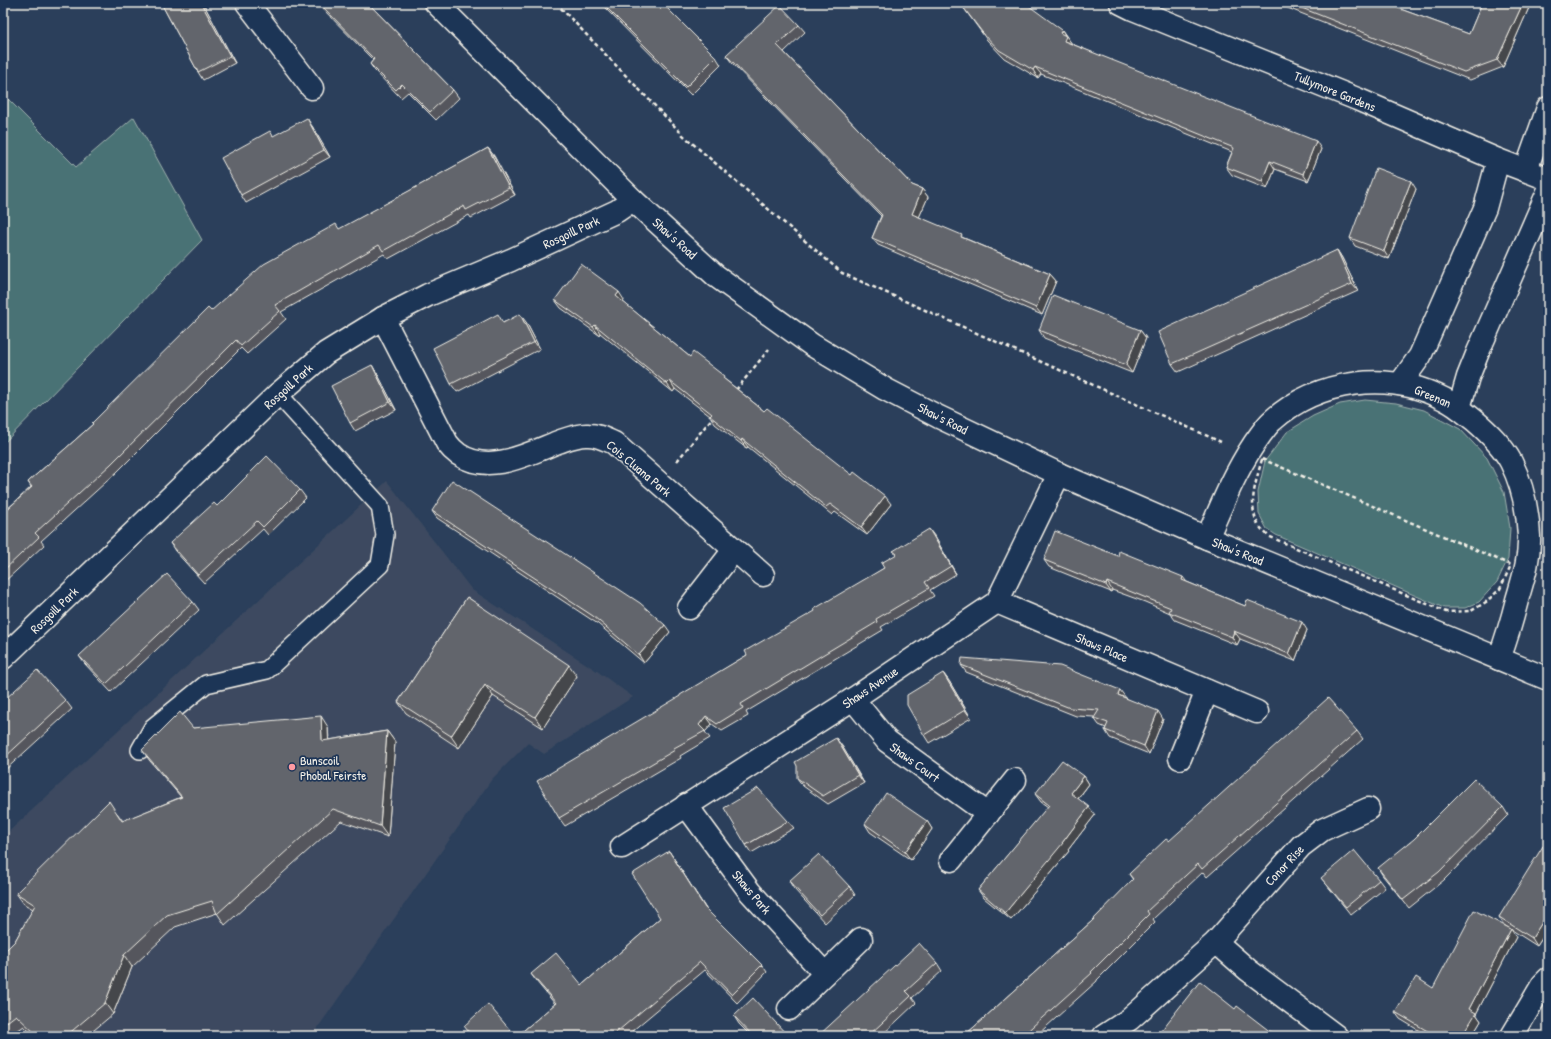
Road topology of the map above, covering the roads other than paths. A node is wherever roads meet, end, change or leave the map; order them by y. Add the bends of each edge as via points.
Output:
1 (247, 3) edge
2 (436, 3) edge
3 (1121, 3) edge
4 (312, 88) dead end
5 (1548, 108) edge
6 (1498, 160) junction
7 (1526, 170) junction
8 (1548, 179) edge
9 (1548, 192) edge
10 (633, 200) junction
11 (383, 318) junction
12 (1400, 384) junction
13 (278, 394) junction
14 (1459, 408) junction
15 (1059, 474) junction
16 (1207, 538) junction
17 (734, 550) junction
18 (763, 575) dead end
19 (997, 602) junction
20 (689, 608) dead end
21 (3, 658) edge
22 (1499, 659) junction
23 (1548, 679) edge
24 (1207, 691) junction
25 (852, 699) junction
26 (1257, 712) dead end
27 (140, 750) dead end
28 (1180, 758) dead end
29 (1015, 780) dead end
30 (686, 805) junction
31 (1368, 809) dead end
32 (988, 814) junction
33 (622, 846) dead end
34 (951, 860) dead end
35 (861, 939) dead end
36 (1216, 942) junction
37 (825, 974) junction
38 (1548, 979) edge
39 (788, 1009) dead end
40 (1104, 1036) edge
41 (1336, 1036) edge
42 (1512, 1036) edge

1 - 4 street
2 - 10 street, Shaw's Road
3 - 6 street, Tullymore Gardens
5 - 7 street
6 - 7 street, Tullymore Gardens
6 - 12 street via 1486,208 1420,356
7 - 8 street, Tullymore Gardens
9 - 14 street via 1478,352
10 - 11 street, Rosgoill Park via 617,211 428,295
10 - 15 street, Shaw's Road via 716,276 812,345 885,389
11 - 13 street, Rosgoill Park via 326,353
11 - 17 street, Cois Cluana Park via 447,443 458,454 471,460 490,463 510,460 573,437 586,434 600,436 614,443
12 - 14 street, Greenan via 1443,398
12 - 16 street, Greenan via 1371,382 1342,385 1315,393 1293,404 1272,420 1255,442 1235,476
13 - 21 street, Rosgoill Park
13 - 27 lane via 380,506 385,535 380,565 267,670 206,684 153,727
14 - 22 street, Greenan via 1498,443 1510,461 1521,487 1526,510 1528,561
15 - 16 street, Shaw's Road
15 - 19 street
16 - 22 street, Shaw's Road
17 - 18 street, Cois Cluana Park
17 - 20 street
19 - 24 street, Shaws Place
19 - 25 street, Shaws Avenue
22 - 23 street, Shaw's Road
24 - 26 street, Shaws Place
24 - 28 street
25 - 30 street, Shaws Avenue
25 - 32 street, Shaws Court via 887,741
29 - 32 street
30 - 33 street, Shaws Avenue
30 - 37 street, Shaws Park via 750,892
31 - 36 street, Conor Rise via 1322,830 1301,846
32 - 34 street
35 - 37 street
36 - 40 street, Conor Rise via 1130,1020
36 - 41 street via 1248,970
37 - 39 street
38 - 42 street

